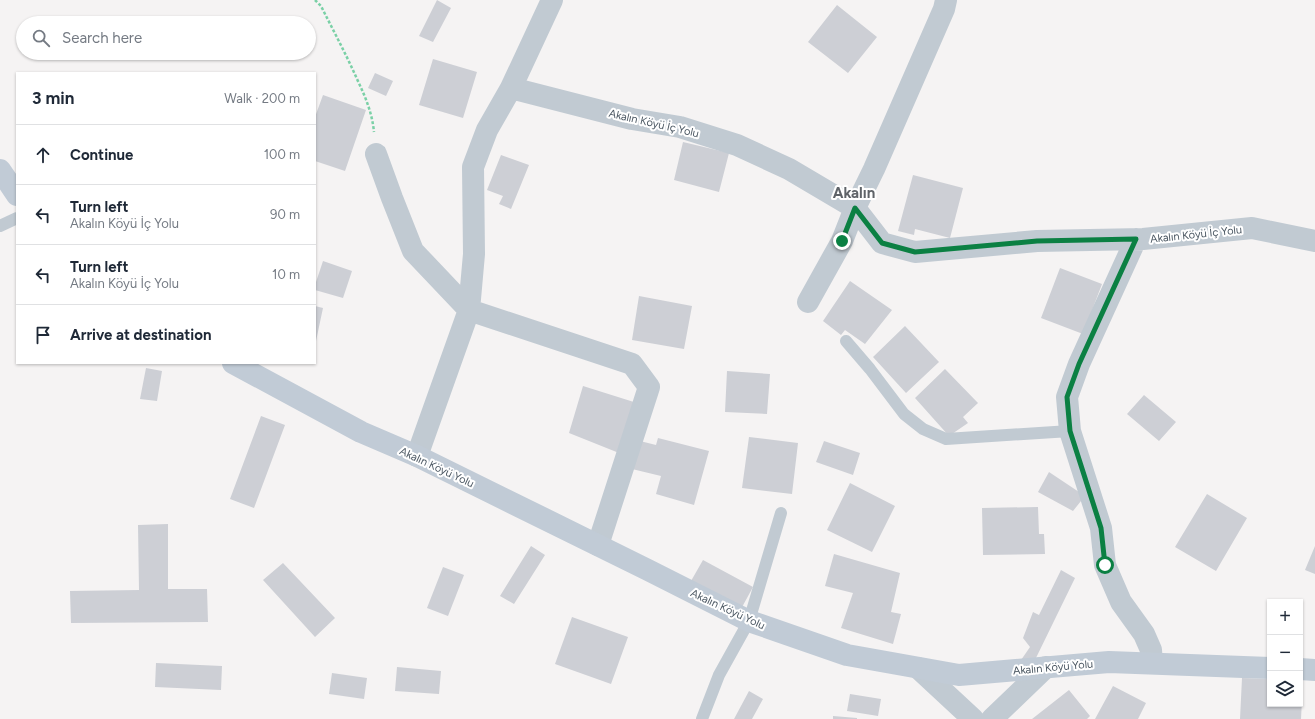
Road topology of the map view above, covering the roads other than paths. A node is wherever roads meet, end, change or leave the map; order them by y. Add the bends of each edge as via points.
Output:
1 (552, 0) edge
2 (946, 0) edge
3 (511, 88) junction
4 (376, 154) road end
5 (0, 170) edge
6 (16, 194) edge
7 (855, 208) junction
8 (16, 218) edge
9 (0, 226) edge
10 (1136, 239) junction
11 (1315, 240) edge
12 (808, 302) dead end
13 (469, 310) junction
14 (846, 341) dead end
15 (235, 364) edge
16 (1070, 431) junction
17 (417, 456) junction
18 (781, 513) dead end
19 (598, 545) junction
20 (749, 621) junction
21 (1152, 663) junction
22 (1046, 667) junction
23 (918, 668) junction
24 (1267, 668) edge
25 (1303, 669) edge
26 (1315, 670) edge
27 (702, 719) edge
28 (973, 719) edge
29 (992, 719) edge

1 - 3 street
2 - 7 street via 884,147
3 - 7 street, Akalın Köyü İç Yolu via 632,119 680,127 737,145 789,169
3 - 13 street via 487,130 473,167 474,254
4 - 13 street via 413,251
5 - 6 street
7 - 10 street, Akalın Köyü İç Yolu via 882,243 915,252 1037,241
7 - 12 street via 842,241
8 - 9 lane
10 - 11 street, Akalın Köyü İç Yolu via 1252,228
10 - 16 street via 1079,364 1067,397
13 - 17 street
13 - 19 street via 632,364 649,387
14 - 16 lane via 904,414 913,422 946,439
15 - 17 street, Akalın Köyü Yolu via 361,432
16 - 21 street via 1101,528 1105,565 1121,602 1144,634 1151,650
17 - 19 street, Akalın Köyü Yolu
18 - 20 lane
19 - 20 street, Akalın Köyü Yolu
20 - 23 street, Akalın Köyü Yolu via 847,656
20 - 27 lane via 719,675
21 - 22 street, Akalın Köyü Yolu via 1109,662
21 - 24 street, Akalın Köyü Yolu
22 - 23 street, Akalın Köyü Yolu via 959,675
22 - 29 street
23 - 28 street
25 - 26 street

